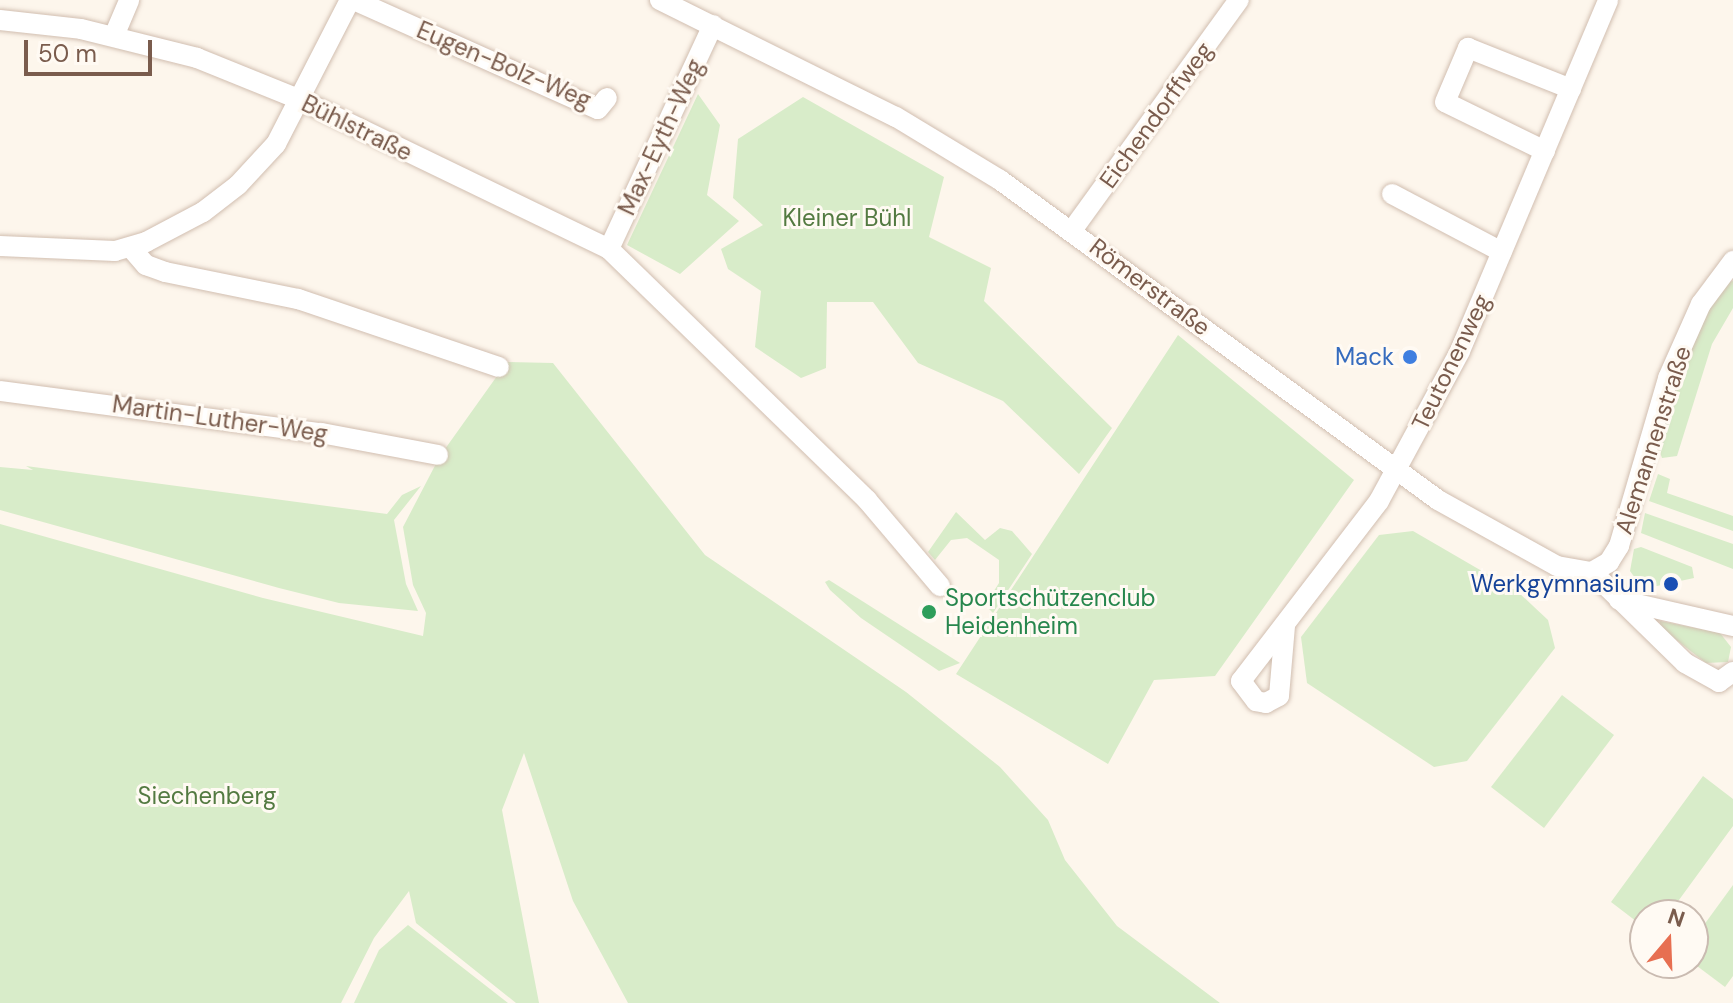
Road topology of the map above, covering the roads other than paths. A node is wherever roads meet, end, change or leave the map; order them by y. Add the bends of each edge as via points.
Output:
1 (129, 0) edge
2 (352, 0) edge
3 (660, 0) edge
4 (1238, 0) edge
5 (1608, 0) edge
6 (0, 20) edge
7 (713, 25) junction
8 (114, 36) junction
9 (1571, 89) junction
10 (607, 98) dead end
11 (301, 100) junction
12 (1545, 151) junction
13 (1392, 194) dead end
14 (1073, 229) junction
15 (0, 246) edge
16 (131, 248) junction
17 (609, 249) junction
18 (1502, 252) junction
19 (1733, 261) edge
20 (499, 367) dead end
21 (0, 391) edge
22 (438, 455) dead end
23 (1397, 471) junction
24 (1592, 572) junction
25 (940, 586) dead end
26 (1619, 600) junction
27 (1285, 626) dead end
28 (1733, 626) edge
29 (1733, 672) edge

1 - 8 street
2 - 10 street, Eugen-Bolz-Weg via 598,109
2 - 11 street
3 - 7 street, Römerstraße
4 - 14 street, Eichendorffweg
5 - 9 street, Teutonenweg
6 - 8 street, Bühlstraße
7 - 14 street, Römerstraße via 896,117
7 - 17 street, Max-Eyth-Weg
8 - 11 street, Bühlstraße via 197,58
9 - 12 street, Teutonenweg
9 - 12 street via 1468,48 1445,102
11 - 16 street via 276,144 238,185 194,218
11 - 17 street, Bühlstraße
12 - 18 street, Teutonenweg
13 - 18 street
14 - 23 street, Römerstraße
15 - 16 street via 92,253
16 - 20 street via 146,265 165,272 298,299
17 - 25 street via 867,500
18 - 23 street, Teutonenweg via 1460,351
19 - 24 street, Alemannenstraße via 1701,304 1668,378 1619,546 1609,562
21 - 22 street, Martin-Luther-Weg via 321,433
23 - 24 street, Römerstraße via 1521,549 1557,566
23 - 27 street, Teutonenweg
24 - 26 street
26 - 28 street
26 - 29 street via 1685,663 1719,682

